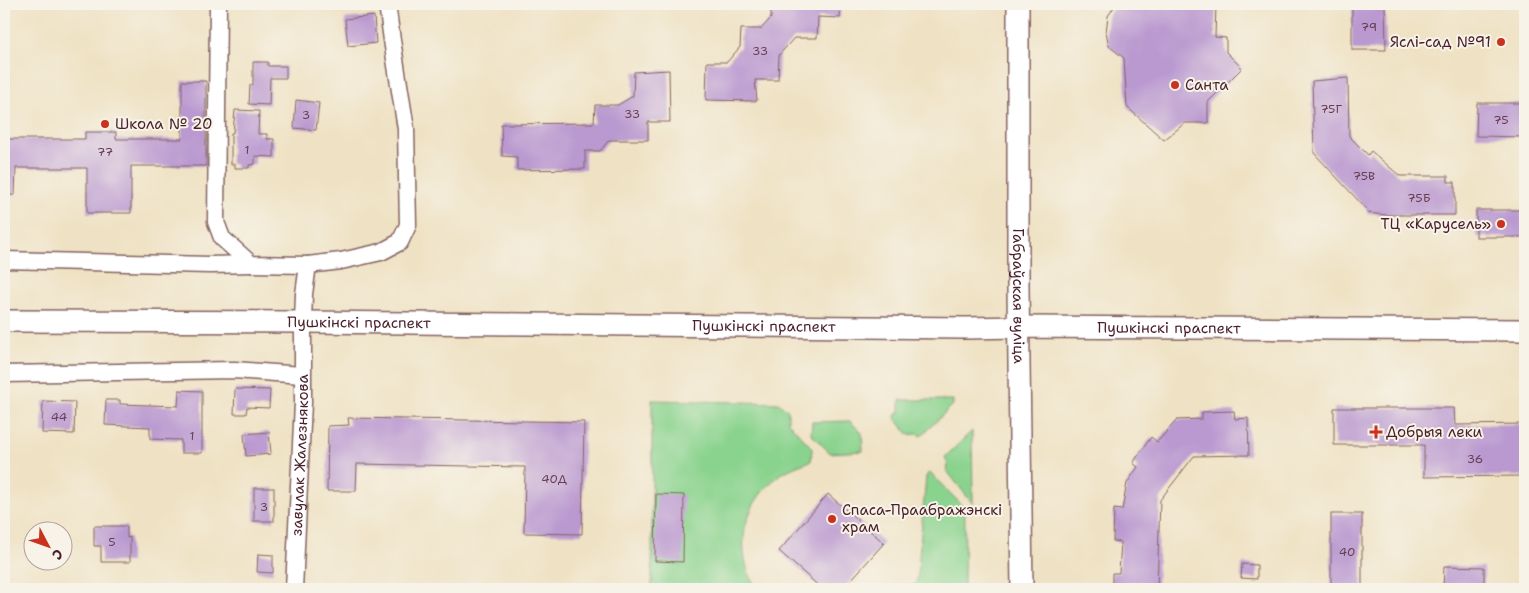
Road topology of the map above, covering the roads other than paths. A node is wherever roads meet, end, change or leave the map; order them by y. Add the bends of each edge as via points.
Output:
1 (218, 4) edge
2 (387, 4) edge
3 (1018, 4) edge
4 (4, 260) edge
5 (251, 264) junction
6 (308, 266) junction
7 (4, 321) edge
8 (303, 322) junction
9 (1019, 327) junction
10 (1525, 330) edge
11 (4, 374) edge
12 (302, 374) junction
13 (294, 589) edge
14 (1022, 589) edge

1 - 5 street via 216,222 222,238
2 - 6 street via 406,129 408,225 400,242 381,252
3 - 9 main road, Габраўская вуліца
4 - 5 street
5 - 6 street
6 - 8 street, завулак Жалезнякова
7 - 8 main road, Пушкінскі праспект
8 - 9 main road, Пушкінскі праспект
8 - 12 street, завулак Жалезнякова
9 - 10 main road, Пушкінскі праспект
9 - 14 main road, Габраўская вуліца
11 - 12 street via 234,370
12 - 13 street, завулак Жалезнякова

